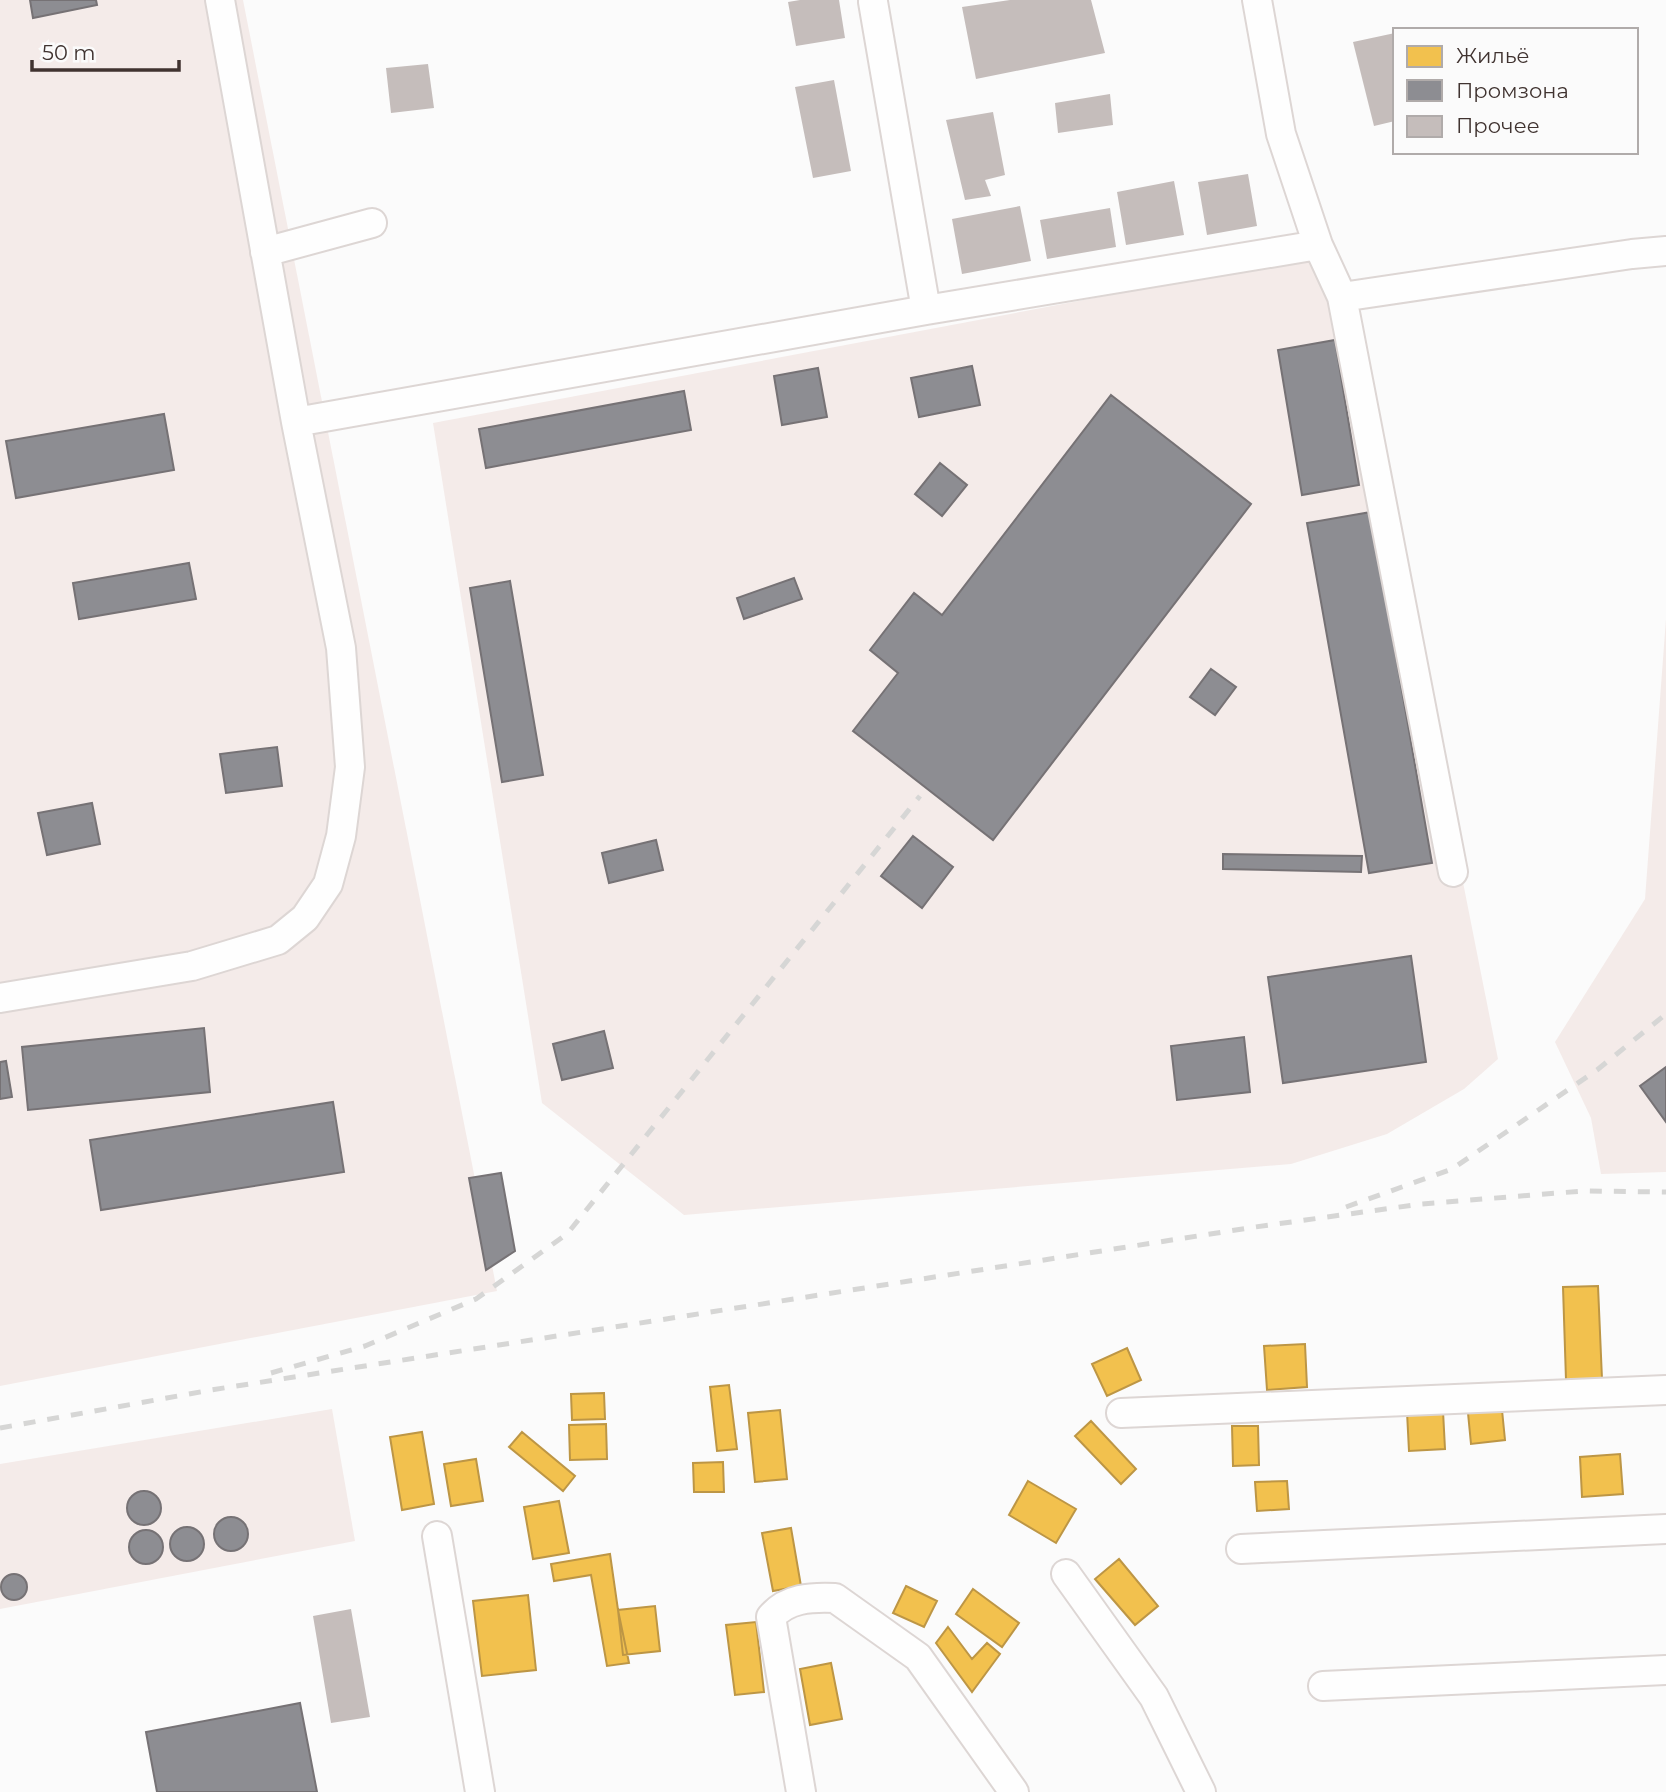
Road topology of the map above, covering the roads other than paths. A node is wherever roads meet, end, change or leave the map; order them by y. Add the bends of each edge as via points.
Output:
1 (220, 0) edge
2 (1256, 0) edge
3 (873, 2) dead end
4 (372, 223) dead end
5 (1318, 245) junction
6 (265, 251) junction
7 (1666, 251) edge
8 (1342, 297) junction
9 (926, 310) junction
10 (296, 422) junction
11 (1453, 872) dead end
12 (0, 998) edge
13 (1666, 1390) edge
14 (1121, 1412) dead end
15 (1666, 1529) edge
16 (438, 1536) dead end
17 (1241, 1549) dead end
18 (1066, 1574) dead end
19 (1666, 1670) edge
20 (1323, 1686) dead end
21 (480, 1792) edge
22 (801, 1792) edge
23 (1014, 1792) edge
24 (1201, 1792) edge

1 - 6 street
2 - 5 street via 1281,134
3 - 9 street
4 - 6 street
5 - 8 street
5 - 9 street
6 - 10 street
7 - 8 street
8 - 11 street
9 - 10 street
10 - 12 street via 341,648 350,767 341,836 328,884 305,918 278,940 192,966
13 - 14 street
15 - 17 street
16 - 21 street
18 - 24 street via 1154,1697
19 - 20 street
22 - 23 street via 771,1617 788,1602 821,1597 835,1598 918,1657

